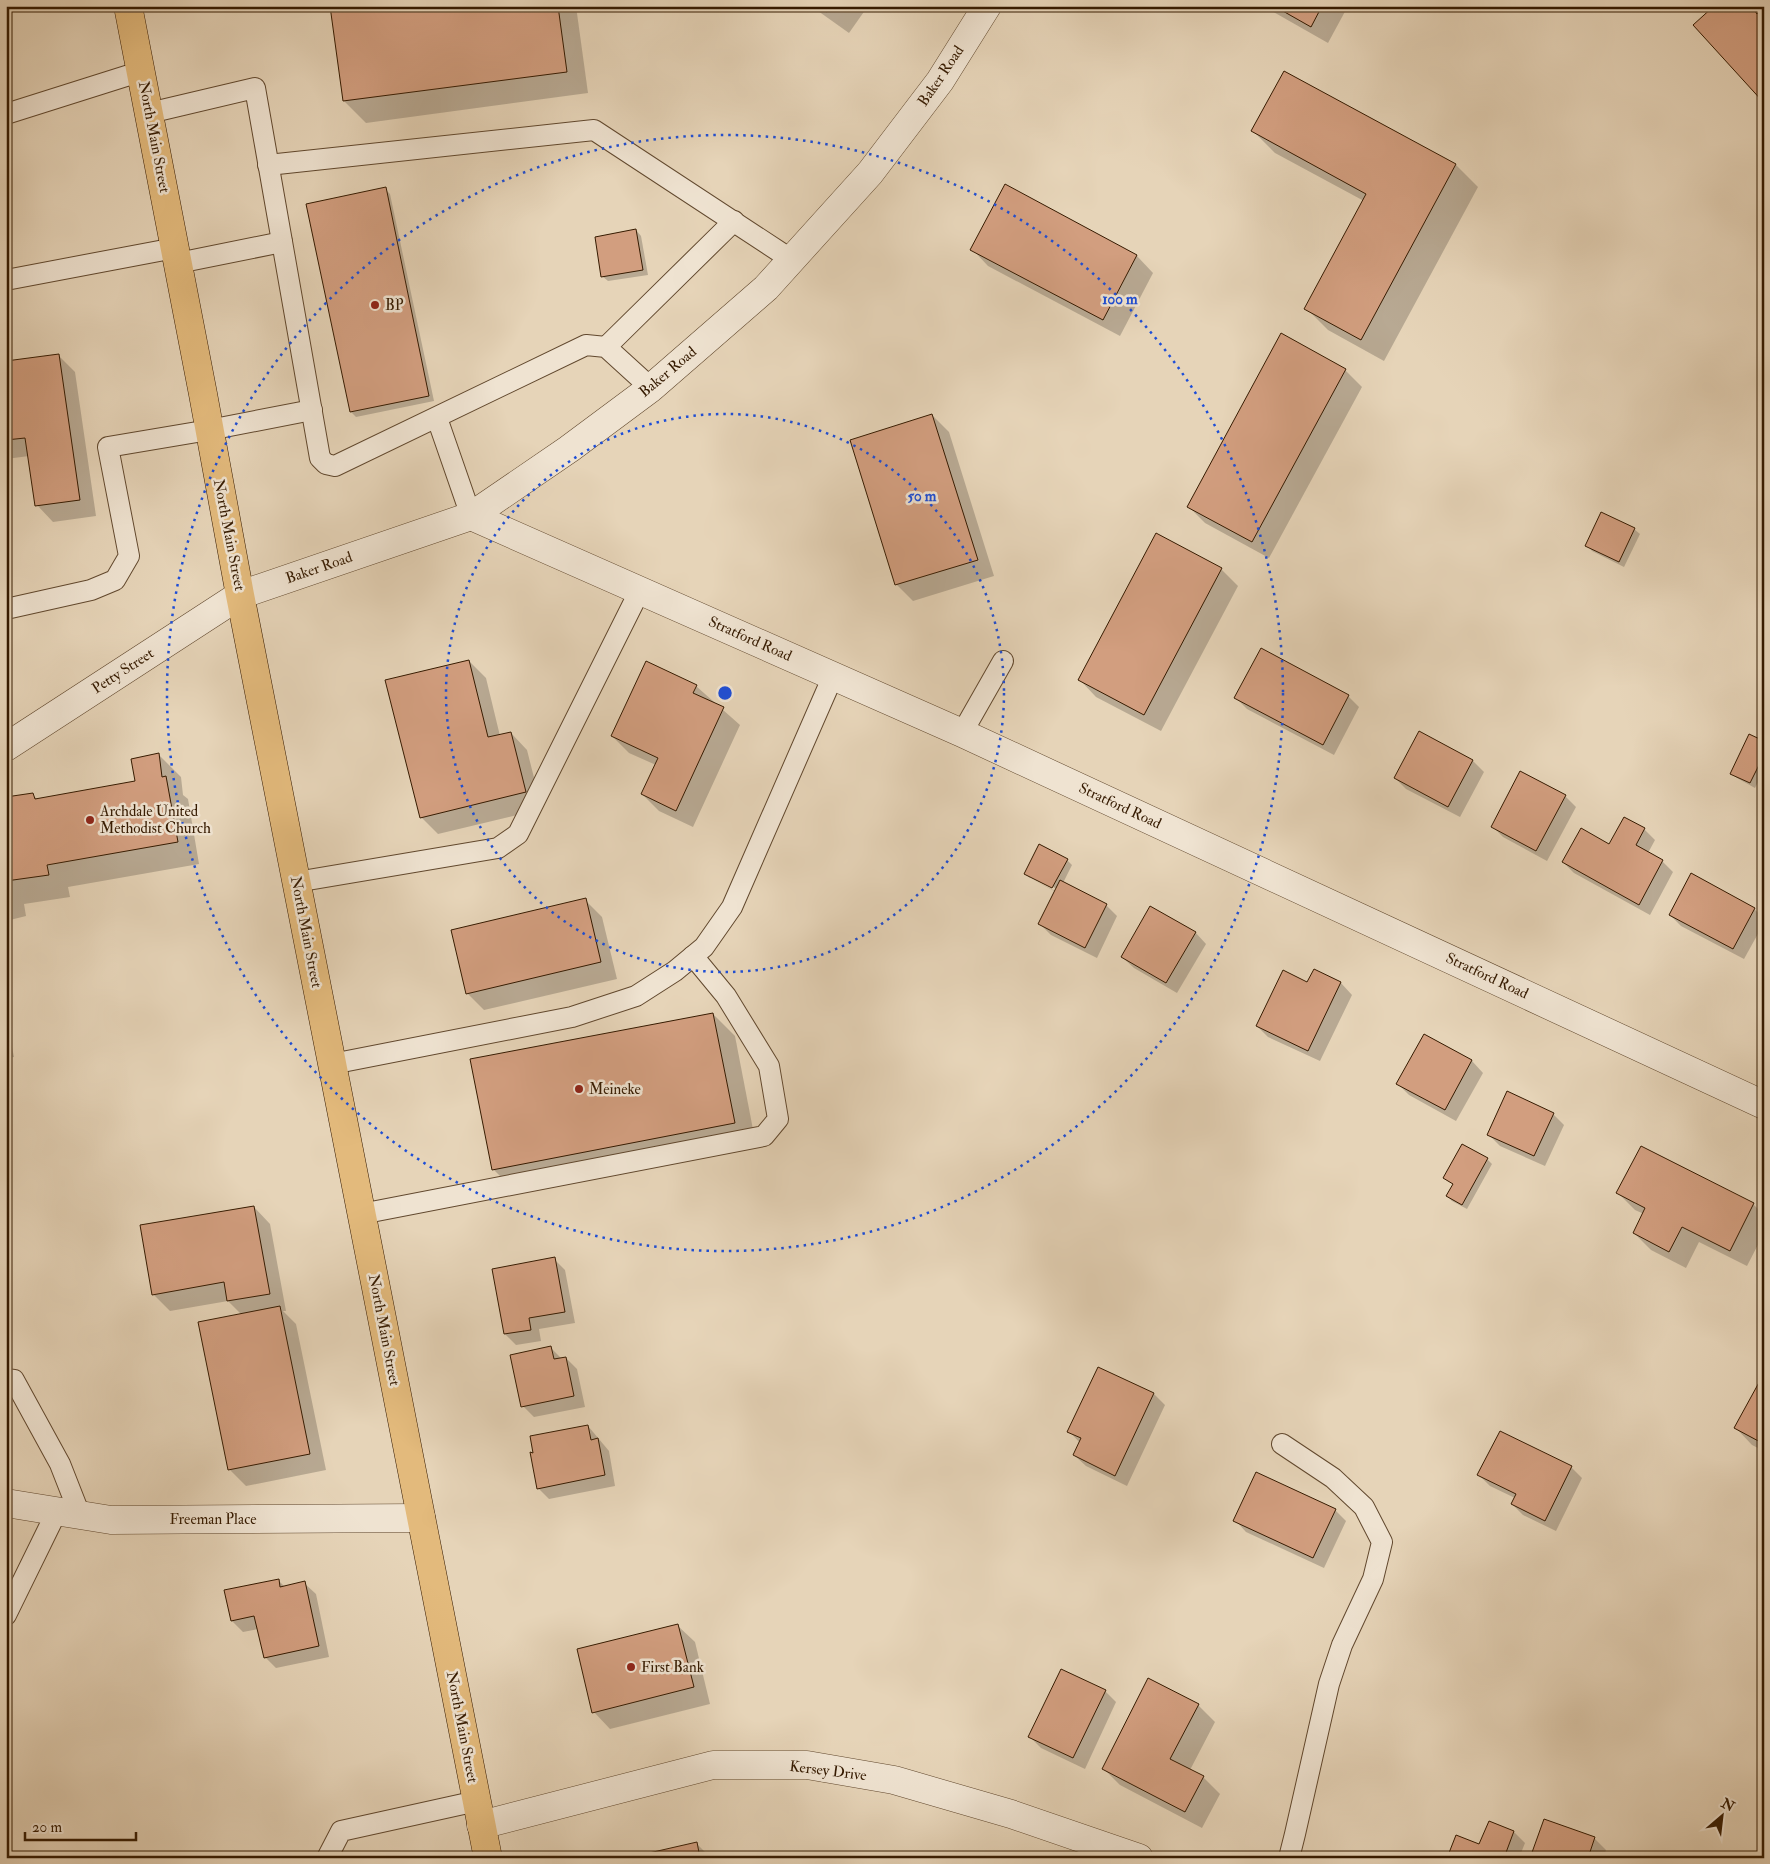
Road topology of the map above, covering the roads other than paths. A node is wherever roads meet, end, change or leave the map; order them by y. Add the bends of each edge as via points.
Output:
1 (128, 6) edge
2 (987, 6) edge
3 (142, 71) junction
4 (149, 113) junction
5 (6, 114) edge
6 (268, 165) junction
7 (734, 222) junction
8 (282, 242) junction
9 (176, 255) junction
10 (792, 260) junction
11 (6, 280) edge
12 (606, 347) junction
13 (651, 388) junction
14 (312, 410) junction
15 (436, 418) junction
16 (209, 430) junction
17 (471, 516) junction
18 (640, 590) junction
19 (240, 595) junction
20 (6, 609) edge
21 (1003, 661) dead end
22 (833, 676) junction
23 (962, 733) junction
24 (6, 747) edge
25 (296, 882) junction
26 (693, 956) junction
27 (332, 1064) junction
28 (1764, 1105) edge
29 (361, 1214) junction
30 (6, 1379) edge
31 (1282, 1444) dead end
32 (6, 1502) edge
33 (69, 1513) junction
34 (421, 1518) junction
35 (6, 1615) edge
36 (479, 1813) junction
37 (327, 1858) edge
38 (488, 1858) edge
39 (1139, 1858) edge
40 (1289, 1858) edge

1 - 3 main road, North Main Street
2 - 10 street, Baker Road via 940,81 870,173
3 - 4 main road, North Main Street
3 - 5 lane
4 - 6 lane via 255,88
4 - 9 main road, North Main Street
6 - 7 lane via 594,130
6 - 8 lane
7 - 10 lane
7 - 12 lane
8 - 9 lane
8 - 14 lane
9 - 11 lane
9 - 16 main road, North Main Street
10 - 13 street, Baker Road via 766,288
12 - 13 lane
12 - 15 lane via 586,346
13 - 17 street, Baker Road
14 - 15 lane via 320,458 335,466
14 - 16 lane
15 - 17 lane
16 - 19 main road, North Main Street
16 - 20 lane via 108,446 128,556 116,580 92,590
17 - 18 street, Stratford Road
17 - 19 street, Baker Road
18 - 22 street, Stratford Road
18 - 25 lane via 518,834 498,848
19 - 24 street, Petty Street
19 - 25 main road, North Main Street
21 - 23 lane
22 - 23 street, Stratford Road
22 - 26 lane via 732,906 704,947
23 - 28 street, Stratford Road
25 - 27 main road, North Main Street
26 - 27 lane via 636,996 572,1017
26 - 29 lane via 726,996 769,1066 778,1119 764,1136
27 - 29 main road, North Main Street
29 - 34 main road, North Main Street
30 - 33 lane via 14,1380 60,1464
31 - 40 lane via 1333,1478 1364,1506 1382,1542 1373,1580 1342,1645 1329,1684
32 - 33 street, Freeman Place
33 - 34 street, Freeman Place via 111,1520
33 - 35 lane
34 - 36 main road, North Main Street
36 - 37 lane via 341,1831
36 - 38 main road, North Main Street
36 - 39 street, Kersey Drive via 713,1765 807,1765 894,1780 1011,1814

